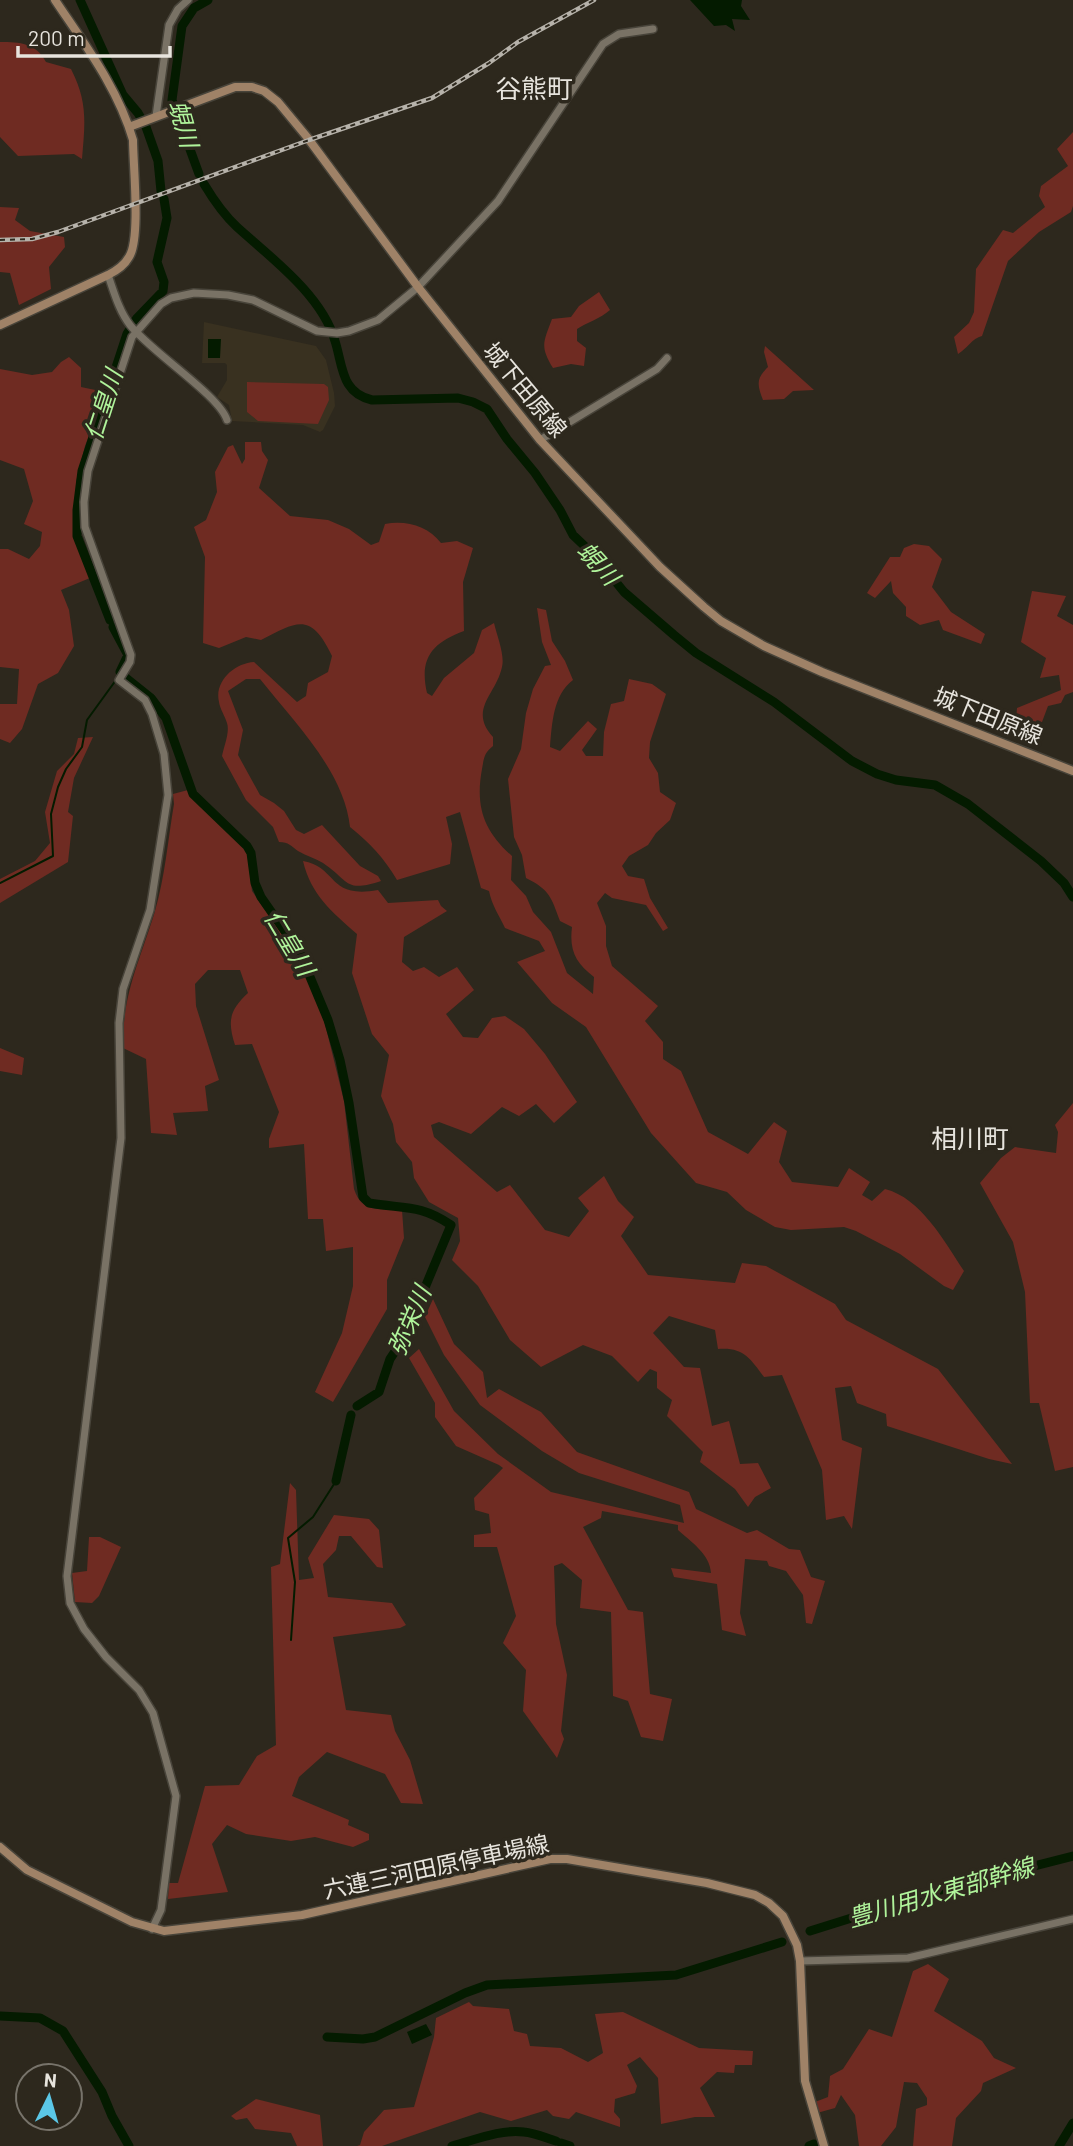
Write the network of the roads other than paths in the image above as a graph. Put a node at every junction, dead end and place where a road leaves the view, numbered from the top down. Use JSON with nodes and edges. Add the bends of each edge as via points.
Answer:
{"nodes":[{"id":1,"x":55,"y":0,"type":"edge"},
{"id":2,"x":188,"y":0,"type":"edge"},
{"id":3,"x":653,"y":29,"type":"dead end"},
{"id":4,"x":152,"y":118,"type":"junction"},
{"id":5,"x":132,"y":125,"type":"junction"},
{"id":6,"x":108,"y":275,"type":"junction"},
{"id":7,"x":418,"y":287,"type":"junction"},
{"id":8,"x":0,"y":325,"type":"edge"},
{"id":9,"x":136,"y":332,"type":"junction"},
{"id":10,"x":667,"y":358,"type":"dead end"},
{"id":11,"x":227,"y":420,"type":"dead end"},
{"id":12,"x":540,"y":440,"type":"junction"},
{"id":13,"x":1073,"y":771,"type":"edge"},
{"id":14,"x":0,"y":1847,"type":"edge"},
{"id":15,"x":1073,"y":1919,"type":"edge"},
{"id":16,"x":152,"y":1929,"type":"junction"},
{"id":17,"x":800,"y":1961,"type":"junction"},
{"id":18,"x":824,"y":2146,"type":"edge"}],
"edges":[{"from":1,"to":5,"type":"main road"},
{"from":2,"to":4,"type":"street","via":[[169,25]]},
{"from":3,"to":7,"type":"street","via":[[619,34],[603,44],[498,201]]},
{"from":4,"to":5,"type":"main road","name":"城下田原線"},
{"from":4,"to":7,"type":"main road","name":"城下田原線","via":[[235,87],[264,91],[307,137]]},
{"from":5,"to":6,"type":"main road","via":[[133,250],[119,269]]},
{"from":6,"to":8,"type":"main road"},
{"from":6,"to":9,"type":"street"},
{"from":7,"to":9,"type":"street","via":[[378,320],[337,333],[317,331],[253,300],[194,293],[161,304]]},
{"from":7,"to":12,"type":"main road","name":"城下田原線"},
{"from":9,"to":11,"type":"street","via":[[219,405]]},
{"from":9,"to":16,"type":"street","via":[[88,471],[85,527],[131,655],[119,680],[145,700],[152,714],[164,754],[168,795],[149,910],[123,989],[119,1023],[121,1138],[66,1576],[70,1603],[84,1629],[139,1690],[153,1713],[176,1796],[161,1910]]},
{"from":10,"to":12,"type":"street","via":[[657,369]]},
{"from":12,"to":13,"type":"main road","name":"城下田原線","via":[[660,567],[744,636],[822,672]]},
{"from":14,"to":16,"type":"main road","name":"六連三河田原停車場線","via":[[27,1870]]},
{"from":15,"to":17,"type":"street","via":[[908,1958]]},
{"from":16,"to":17,"type":"main road","name":"六連三河田原停車場線","via":[[302,1915],[550,1859],[568,1859],[755,1895],[782,1916]]},
{"from":17,"to":18,"type":"main road","name":"六連三河田原停車場線","via":[[805,2081]]}]}
